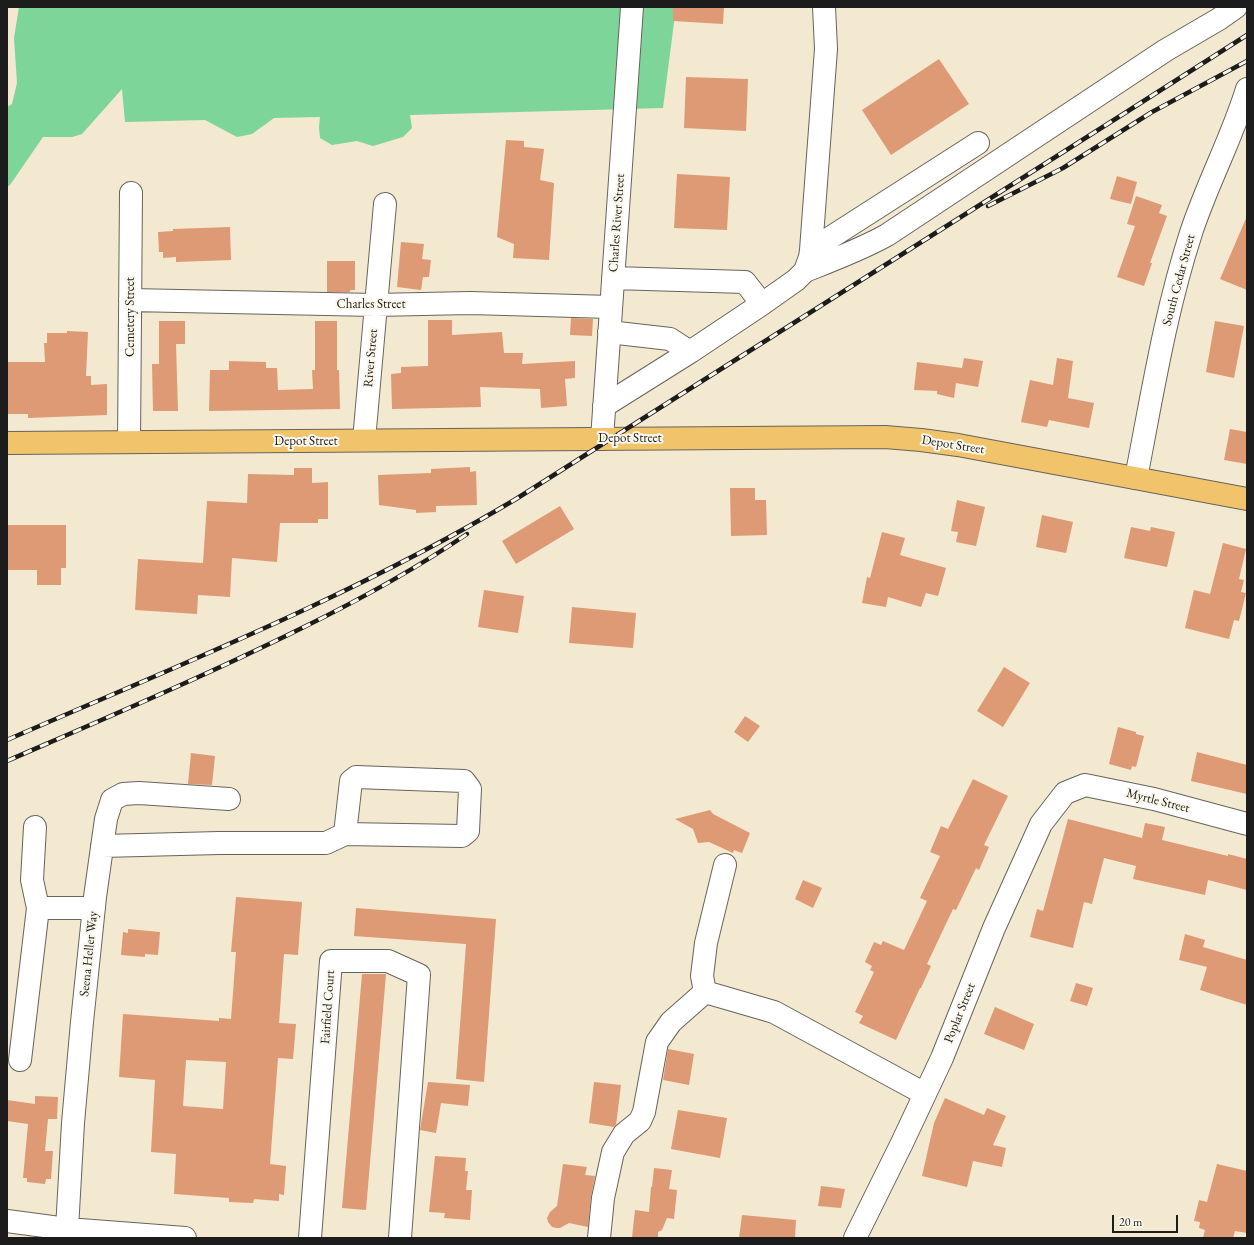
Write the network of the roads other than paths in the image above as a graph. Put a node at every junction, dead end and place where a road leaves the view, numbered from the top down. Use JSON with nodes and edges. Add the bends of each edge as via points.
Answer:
{"nodes":[{"id":1,"x":632,"y":7,"type":"edge"},
{"id":2,"x":824,"y":7,"type":"edge"},
{"id":3,"x":1236,"y":7,"type":"edge"},
{"id":4,"x":1247,"y":89,"type":"edge"},
{"id":5,"x":978,"y":143,"type":"dead end"},
{"id":6,"x":131,"y":193,"type":"dead end"},
{"id":7,"x":385,"y":204,"type":"dead end"},
{"id":8,"x":808,"y":260,"type":"junction"},
{"id":9,"x":613,"y":278,"type":"junction"},
{"id":10,"x":130,"y":300,"type":"junction"},
{"id":11,"x":762,"y":304,"type":"junction"},
{"id":12,"x":375,"y":305,"type":"junction"},
{"id":13,"x":611,"y":307,"type":"junction"},
{"id":14,"x":609,"y":332,"type":"junction"},
{"id":15,"x":690,"y":352,"type":"junction"},
{"id":16,"x":604,"y":406,"type":"junction"},
{"id":17,"x":602,"y":438,"type":"junction"},
{"id":18,"x":364,"y":440,"type":"junction"},
{"id":19,"x":129,"y":442,"type":"junction"},
{"id":20,"x":7,"y":443,"type":"edge"},
{"id":21,"x":1136,"y":478,"type":"junction"},
{"id":22,"x":1247,"y":499,"type":"edge"},
{"id":23,"x":1069,"y":792,"type":"joint"},
{"id":24,"x":230,"y":799,"type":"dead end"},
{"id":25,"x":1247,"y":824,"type":"edge"},
{"id":26,"x":35,"y":827,"type":"dead end"},
{"id":27,"x":346,"y":834,"type":"junction"},
{"id":28,"x":102,"y":846,"type":"junction"},
{"id":29,"x":725,"y":865,"type":"dead end"},
{"id":30,"x":38,"y":908,"type":"junction"},
{"id":31,"x":94,"y":908,"type":"junction"},
{"id":32,"x":705,"y":992,"type":"junction"},
{"id":33,"x":20,"y":1060,"type":"dead end"},
{"id":34,"x":925,"y":1094,"type":"junction"},
{"id":35,"x":7,"y":1221,"type":"edge"},
{"id":36,"x":67,"y":1229,"type":"junction"},
{"id":37,"x":185,"y":1238,"type":"edge"},
{"id":38,"x":310,"y":1238,"type":"edge"},
{"id":39,"x":400,"y":1238,"type":"edge"},
{"id":40,"x":599,"y":1238,"type":"edge"},
{"id":41,"x":855,"y":1238,"type":"edge"}],
"edges":[{"from":1,"to":9,"type":"street","name":"Charles River Street"},
{"from":2,"to":8,"type":"street","via":[[826,49]]},
{"from":3,"to":8,"type":"street","via":[[1166,50],[867,247],[849,255]]},
{"from":4,"to":21,"type":"street","name":"South Cedar Street","via":[[1189,241],[1163,340]]},
{"from":5,"to":8,"type":"street"},
{"from":6,"to":10,"type":"street","name":"Cemetery Street"},
{"from":7,"to":12,"type":"street","name":"River Street"},
{"from":8,"to":11,"type":"street","via":[[796,280]]},
{"from":9,"to":11,"type":"street","via":[[745,282]]},
{"from":9,"to":13,"type":"street","name":"Charles River Street"},
{"from":10,"to":12,"type":"street","name":"Charles Street"},
{"from":10,"to":19,"type":"street","name":"Cemetery Street"},
{"from":11,"to":15,"type":"street"},
{"from":12,"to":13,"type":"street","name":"Charles Street","via":[[470,303]]},
{"from":12,"to":18,"type":"street","name":"River Street"},
{"from":13,"to":14,"type":"street","name":"Charles River Street"},
{"from":14,"to":15,"type":"street","via":[[670,339]]},
{"from":14,"to":16,"type":"street","name":"Charles River Street"},
{"from":15,"to":16,"type":"street"},
{"from":16,"to":17,"type":"street","name":"Charles River Street"},
{"from":17,"to":18,"type":"main road","name":"Depot Street"},
{"from":17,"to":21,"type":"main road","name":"Depot Street","via":[[903,438],[958,445]]},
{"from":18,"to":19,"type":"main road","name":"Depot Street"},
{"from":19,"to":20,"type":"main road","name":"Depot Street"},
{"from":21,"to":22,"type":"main road","name":"Depot Street"},
{"from":23,"to":25,"type":"street","name":"Myrtle Street","via":[[1085,785],[1154,799]]},
{"from":23,"to":34,"type":"street","name":"Poplar Street","via":[[1065,793],[1041,824],[994,928]]},
{"from":24,"to":28,"type":"street","name":"Seena Heller Way","via":[[123,794],[112,800]]},
{"from":26,"to":30,"type":"street","via":[[32,880]]},
{"from":27,"to":27,"type":"street","via":[[462,836],[468,831],[470,789],[464,780],[356,777],[351,781]]},
{"from":27,"to":28,"type":"street","via":[[326,843]]},
{"from":28,"to":31,"type":"street","name":"Seena Heller Way"},
{"from":29,"to":32,"type":"street","via":[[706,943],[702,976]]},
{"from":30,"to":31,"type":"street"},
{"from":30,"to":33,"type":"street"},
{"from":31,"to":36,"type":"street","name":"Seena Heller Way","via":[[73,1123]]},
{"from":32,"to":34,"type":"street","via":[[774,1012]]},
{"from":32,"to":40,"type":"street","via":[[670,1022],[657,1042],[644,1112],[640,1121],[624,1134],[613,1152],[603,1198]]},
{"from":34,"to":41,"type":"street","name":"Poplar Street"},
{"from":35,"to":36,"type":"street"},
{"from":36,"to":37,"type":"street"},
{"from":38,"to":39,"type":"street","name":"Fairfield Court","via":[[331,961],[388,961],[419,975]]}]}
